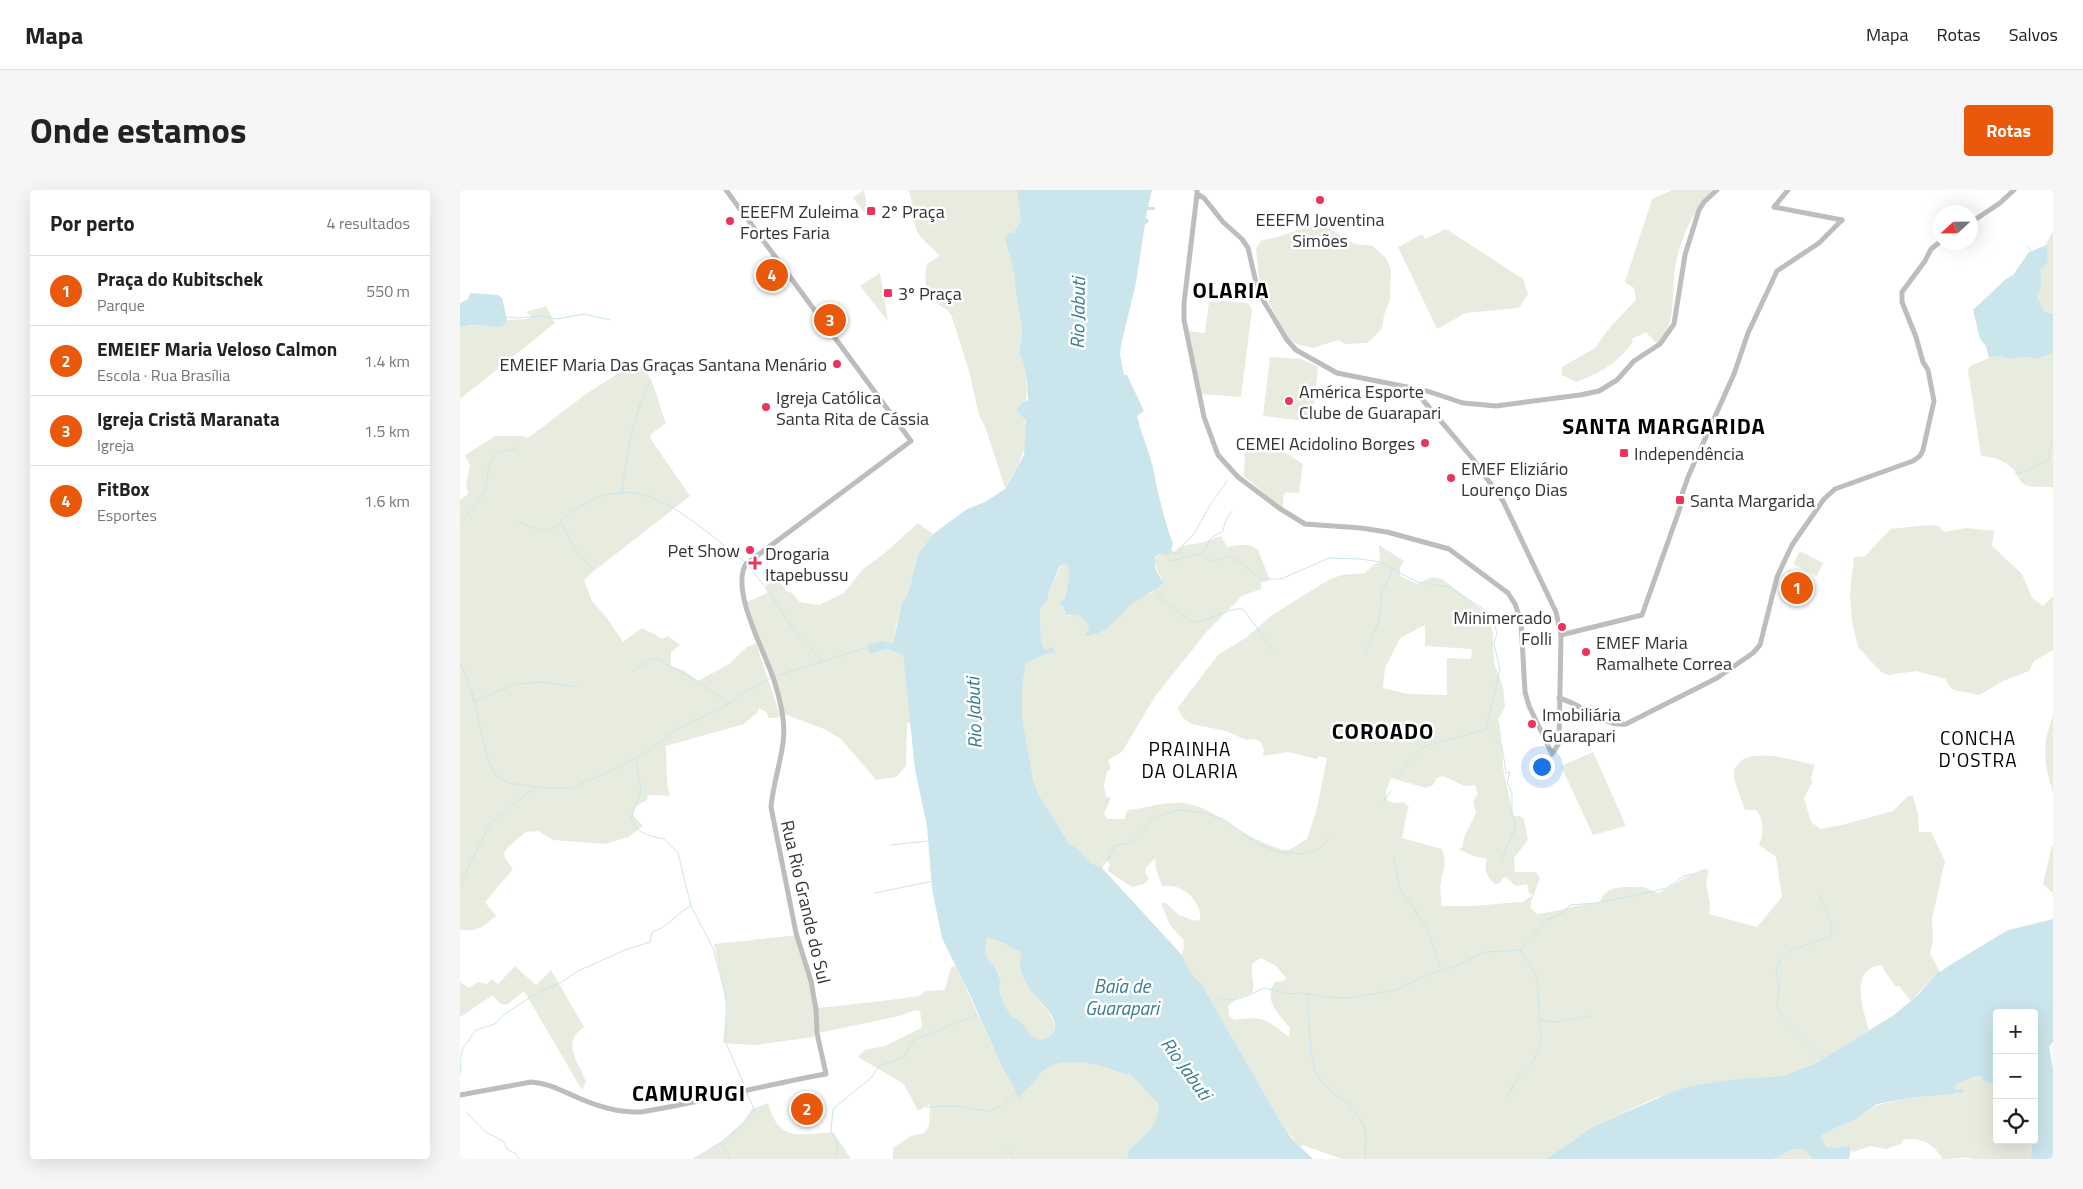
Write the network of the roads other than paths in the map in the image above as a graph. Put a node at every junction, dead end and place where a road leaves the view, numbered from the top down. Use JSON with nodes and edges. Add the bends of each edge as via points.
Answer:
{"nodes":[{"id":1,"x":726,"y":190,"type":"edge"},
{"id":2,"x":1717,"y":190,"type":"edge"},
{"id":3,"x":1788,"y":190,"type":"edge"},
{"id":4,"x":2014,"y":190,"type":"edge"},
{"id":5,"x":1197,"y":192,"type":"edge"},
{"id":6,"x":1978,"y":218,"type":"edge"},
{"id":7,"x":1933,"y":247,"type":"edge"},
{"id":8,"x":1416,"y":392,"type":"junction"},
{"id":9,"x":1561,"y":635,"type":"junction"},
{"id":10,"x":1559,"y":698,"type":"junction"},
{"id":11,"x":460,"y":1095,"type":"edge"}],
"edges":[{"from":1,"to":11,"type":"street","name":"Rua Rio Grande do Sul","via":[[910,441],[746,564],[742,574],[743,594],[752,626],[773,678],[784,722],[771,807],[796,933],[811,982],[826,1074],[632,1113],[600,1106],[541,1083]]},
{"from":2,"to":8,"type":"street","via":[[1699,210],[1685,255],[1674,324],[1660,344],[1634,361],[1617,380],[1599,390],[1580,395],[1496,406],[1463,403],[1427,391]]},
{"from":3,"to":9,"type":"street","via":[[1774,207],[1842,220],[1819,243],[1777,271],[1688,477],[1642,615]]},
{"from":4,"to":6,"type":"street"},
{"from":5,"to":8,"type":"street","via":[[1248,248],[1263,300],[1296,350],[1337,373],[1395,383]]},
{"from":5,"to":10,"type":"street","via":[[1184,320],[1204,417],[1218,455],[1238,478],[1305,524],[1387,532],[1449,549],[1508,593],[1515,604],[1521,621],[1525,692],[1552,754],[1559,743]]},
{"from":7,"to":10,"type":"street","via":[[1902,292],[1902,302],[1933,390],[1934,400],[1920,456],[1835,489],[1824,499],[1792,545],[1777,577],[1760,645],[1717,678],[1626,724],[1613,724]]},
{"from":8,"to":9,"type":"street","via":[[1504,501],[1556,612]]},
{"from":9,"to":10,"type":"street"}]}
